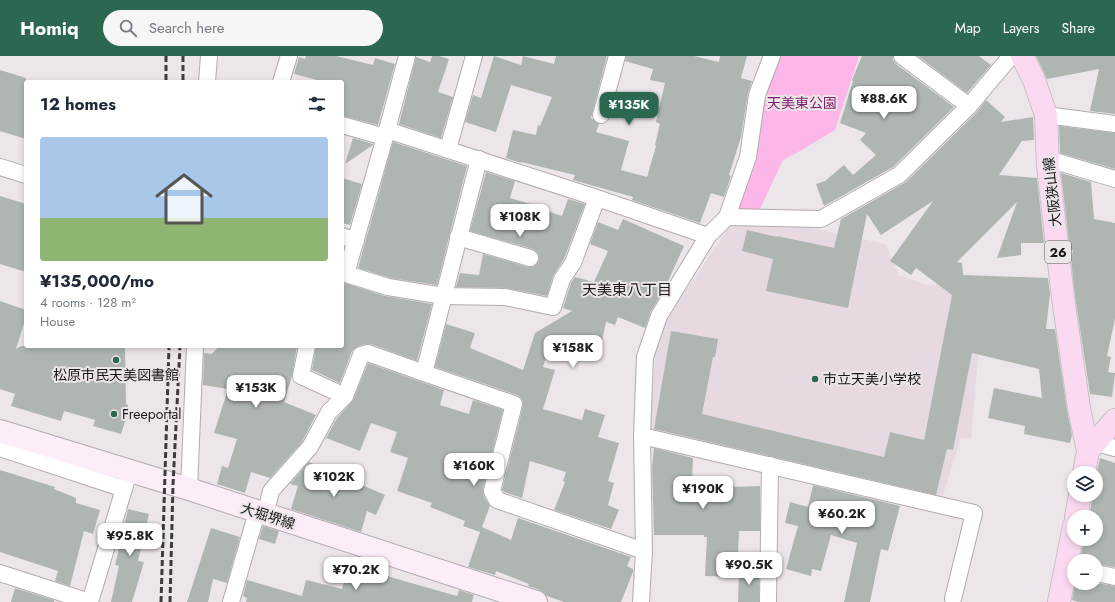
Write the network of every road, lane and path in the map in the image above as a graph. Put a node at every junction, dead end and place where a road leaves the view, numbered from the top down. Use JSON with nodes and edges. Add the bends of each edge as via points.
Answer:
{"nodes":[{"id":1,"x":209,"y":56,"type":"edge"},
{"id":2,"x":289,"y":56,"type":"edge"},
{"id":3,"x":407,"y":56,"type":"edge"},
{"id":4,"x":474,"y":56,"type":"edge"},
{"id":5,"x":617,"y":56,"type":"edge"},
{"id":6,"x":772,"y":56,"type":"edge"},
{"id":7,"x":902,"y":56,"type":"edge"},
{"id":8,"x":1011,"y":56,"type":"edge"},
{"id":9,"x":1022,"y":56,"type":"edge"},
{"id":10,"x":207,"y":80,"type":"edge"},
{"id":11,"x":282,"y":80,"type":"edge"},
{"id":12,"x":968,"y":106,"type":"junction"},
{"id":13,"x":602,"y":115,"type":"dead end"},
{"id":14,"x":1046,"y":115,"type":"junction"},
{"id":15,"x":1115,"y":124,"type":"edge"},
{"id":16,"x":344,"y":125,"type":"edge"},
{"id":17,"x":386,"y":133,"type":"junction"},
{"id":18,"x":448,"y":149,"type":"junction"},
{"id":19,"x":478,"y":159,"type":"junction"},
{"id":20,"x":1048,"y":159,"type":"junction"},
{"id":21,"x":0,"y":167,"type":"edge"},
{"id":22,"x":24,"y":175,"type":"edge"},
{"id":23,"x":1115,"y":179,"type":"edge"},
{"id":24,"x":597,"y":198,"type":"junction"},
{"id":25,"x":727,"y":217,"type":"junction"},
{"id":26,"x":708,"y":236,"type":"junction"},
{"id":27,"x":458,"y":237,"type":"junction"},
{"id":28,"x":349,"y":238,"type":"edge"},
{"id":29,"x":530,"y":258,"type":"dead end"},
{"id":30,"x":344,"y":281,"type":"edge"},
{"id":31,"x":444,"y":296,"type":"junction"},
{"id":32,"x":195,"y":348,"type":"edge"},
{"id":33,"x":307,"y":348,"type":"edge"},
{"id":34,"x":424,"y":373,"type":"junction"},
{"id":35,"x":345,"y":396,"type":"junction"},
{"id":36,"x":1115,"y":420,"type":"edge"},
{"id":37,"x":0,"y":431,"type":"edge"},
{"id":38,"x":642,"y":436,"type":"junction"},
{"id":39,"x":0,"y":448,"type":"edge"},
{"id":40,"x":1100,"y":448,"type":"edge"},
{"id":41,"x":770,"y":465,"type":"junction"},
{"id":42,"x":1088,"y":466,"type":"edge"},
{"id":43,"x":127,"y":480,"type":"junction"},
{"id":44,"x":189,"y":490,"type":"junction"},
{"id":45,"x":261,"y":513,"type":"junction"},
{"id":46,"x":644,"y":551,"type":"junction"},
{"id":47,"x":0,"y":573,"type":"edge"},
{"id":48,"x":1103,"y":574,"type":"edge"},
{"id":49,"x":1067,"y":577,"type":"edge"},
{"id":50,"x":1115,"y":577,"type":"edge"},
{"id":51,"x":953,"y":599,"type":"dead end"},
{"id":52,"x":90,"y":602,"type":"edge"},
{"id":53,"x":231,"y":602,"type":"edge"},
{"id":54,"x":536,"y":602,"type":"edge"},
{"id":55,"x":640,"y":602,"type":"edge"},
{"id":56,"x":768,"y":602,"type":"edge"},
{"id":57,"x":1059,"y":602,"type":"edge"}],
"edges":[{"from":1,"to":10,"type":"street"},
{"from":2,"to":11,"type":"street"},
{"from":3,"to":17,"type":"street"},
{"from":4,"to":18,"type":"street"},
{"from":5,"to":13,"type":"street"},
{"from":6,"to":25,"type":"street","via":[[757,95],[748,157]]},
{"from":7,"to":12,"type":"street"},
{"from":8,"to":12,"type":"street"},
{"from":9,"to":14,"type":"main road","name":"大阪狭山線","number":"26","via":[[1034,80]]},
{"from":12,"to":25,"type":"street","via":[[899,176],[822,219]]},
{"from":14,"to":15,"type":"street"},
{"from":14,"to":20,"type":"main road","name":"大阪狭山線","number":"26"},
{"from":16,"to":17,"type":"street"},
{"from":17,"to":18,"type":"street"},
{"from":17,"to":28,"type":"street"},
{"from":18,"to":19,"type":"street"},
{"from":19,"to":24,"type":"street"},
{"from":19,"to":27,"type":"street"},
{"from":20,"to":23,"type":"street"},
{"from":20,"to":40,"type":"main road","name":"大阪狭山線","number":"26","via":[[1064,306],[1079,408]]},
{"from":21,"to":22,"type":"street"},
{"from":24,"to":26,"type":"street"},
{"from":24,"to":31,"type":"street","via":[[573,263],[562,279],[554,307],[506,297]]},
{"from":25,"to":26,"type":"street"},
{"from":26,"to":38,"type":"street","via":[[659,316],[645,357]]},
{"from":27,"to":29,"type":"street"},
{"from":27,"to":31,"type":"street"},
{"from":28,"to":30,"type":"street"},
{"from":30,"to":31,"type":"street"},
{"from":31,"to":34,"type":"street"},
{"from":32,"to":44,"type":"street"},
{"from":33,"to":35,"type":"street","via":[[301,376]]},
{"from":34,"to":35,"type":"street","via":[[368,353],[361,355]]},
{"from":34,"to":46,"type":"street","via":[[514,404],[492,491],[497,500]]},
{"from":35,"to":45,"type":"street","via":[[329,412],[310,447],[271,491]]},
{"from":36,"to":40,"type":"main road","name":"大阪狭山線","number":"26"},
{"from":37,"to":43,"type":"main road","name":"大堀堺線"},
{"from":38,"to":41,"type":"street"},
{"from":38,"to":46,"type":"street"},
{"from":39,"to":43,"type":"street"},
{"from":40,"to":42,"type":"main road","name":"大阪狭山線","number":"26"},
{"from":41,"to":51,"type":"street","via":[[974,513]]},
{"from":41,"to":56,"type":"street"},
{"from":43,"to":44,"type":"main road","name":"大堀堺線"},
{"from":43,"to":52,"type":"street"},
{"from":44,"to":45,"type":"main road","name":"大堀堺線"},
{"from":45,"to":53,"type":"street"},
{"from":45,"to":54,"type":"main road","name":"大堀堺線"},
{"from":46,"to":55,"type":"street"},
{"from":47,"to":52,"type":"street"},
{"from":48,"to":50,"type":"street"},
{"from":49,"to":57,"type":"main road"}]}
